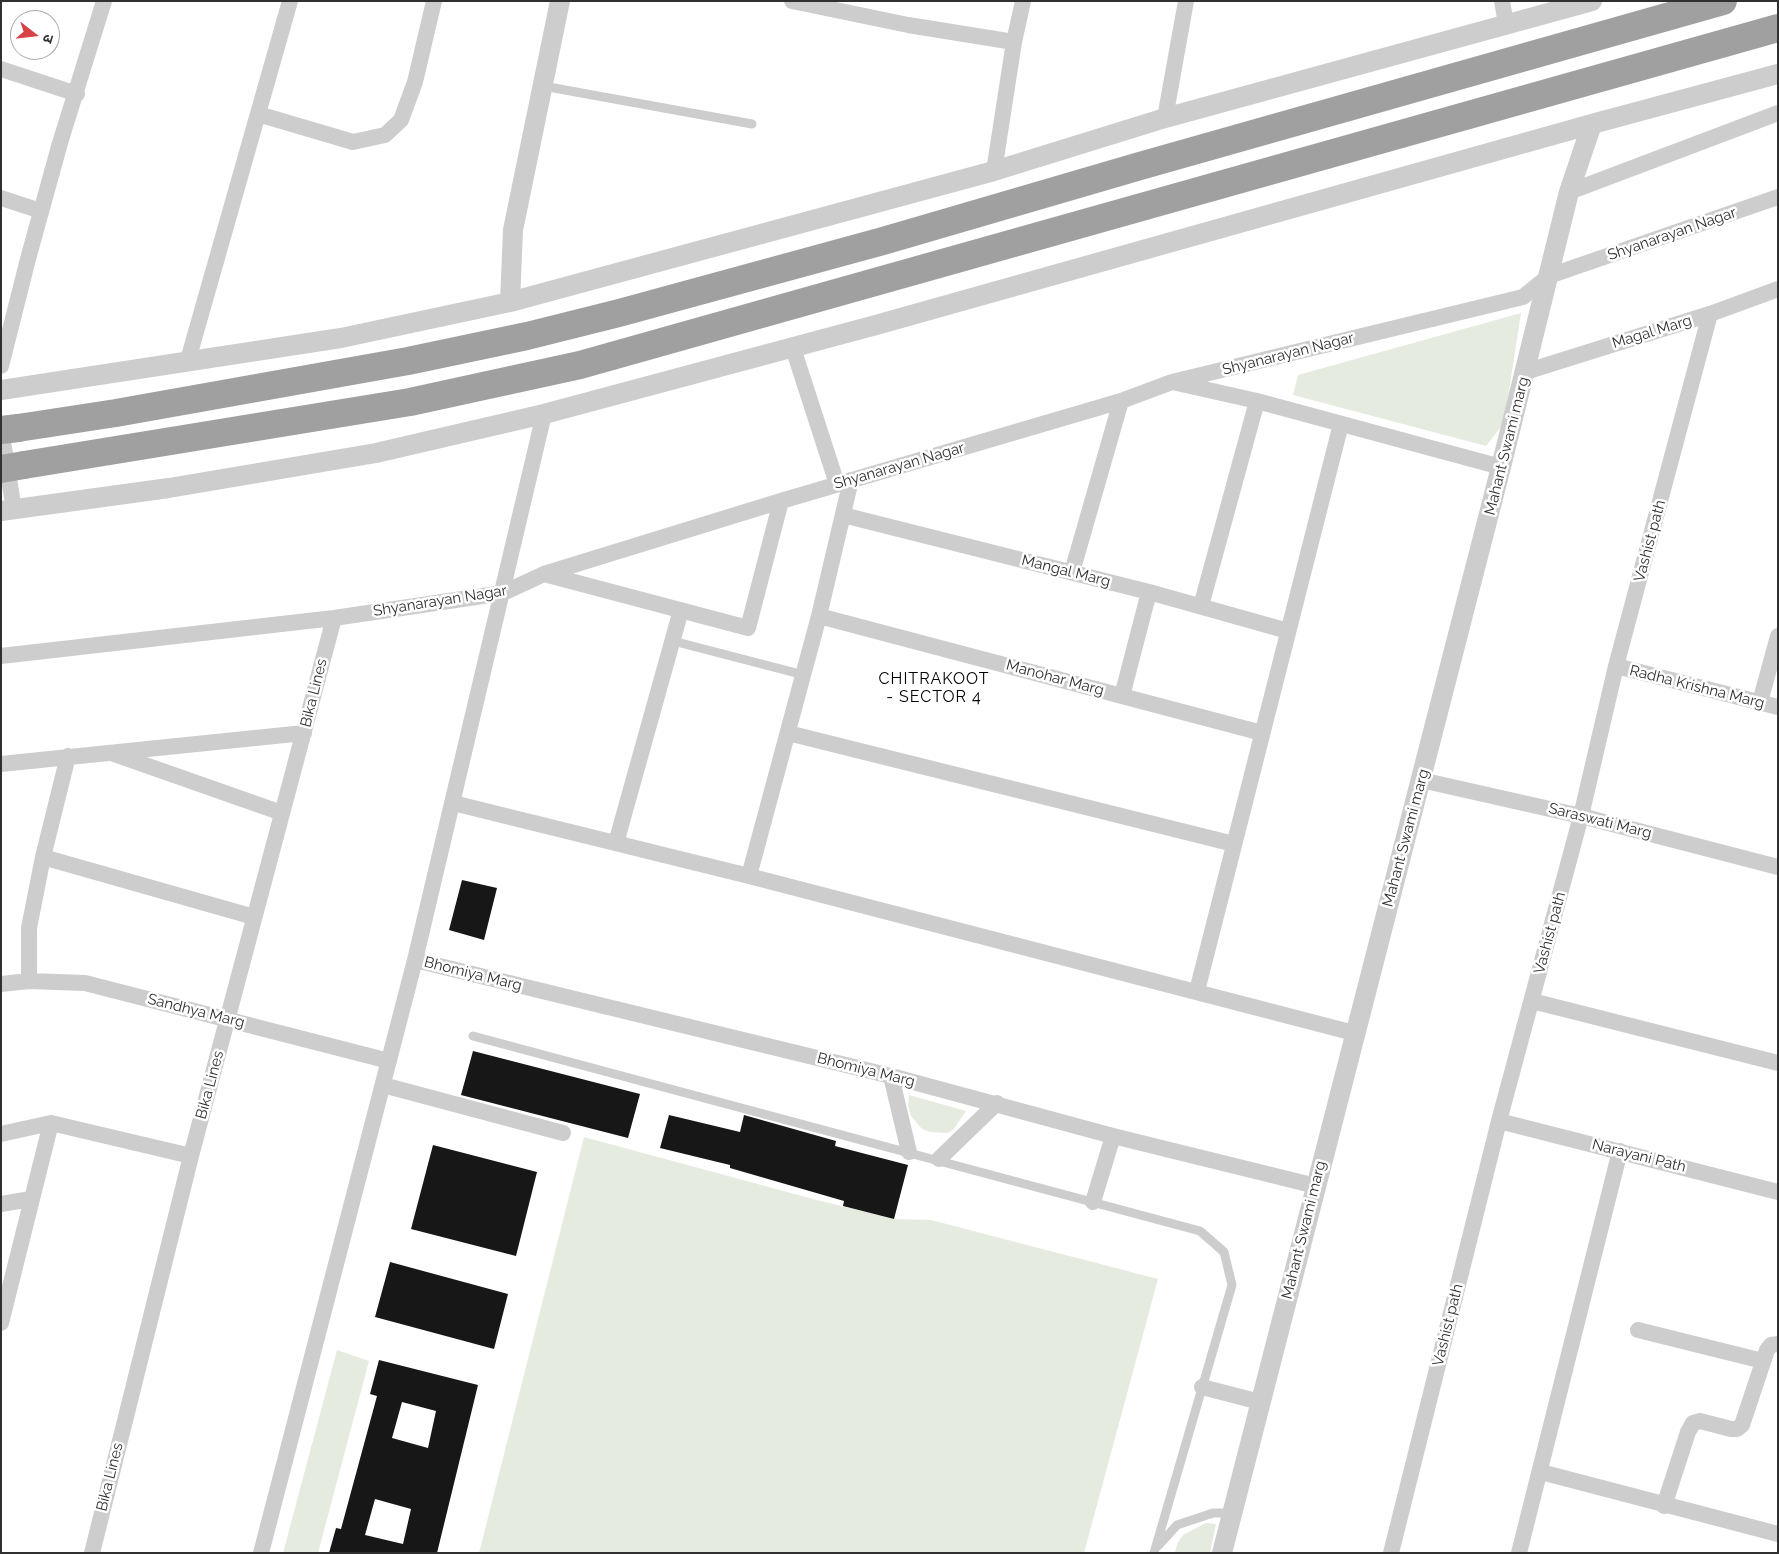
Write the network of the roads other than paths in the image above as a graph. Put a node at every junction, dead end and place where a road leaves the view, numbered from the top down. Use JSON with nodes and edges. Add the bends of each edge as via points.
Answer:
{"nodes":[{"id":1,"x":104,"y":1,"type":"edge"},
{"id":2,"x":290,"y":1,"type":"edge"},
{"id":3,"x":434,"y":1,"type":"edge"},
{"id":4,"x":560,"y":1,"type":"edge"},
{"id":5,"x":792,"y":1,"type":"edge"},
{"id":6,"x":1023,"y":1,"type":"edge"},
{"id":7,"x":1186,"y":1,"type":"edge"},
{"id":8,"x":1502,"y":1,"type":"edge"},
{"id":9,"x":1592,"y":1,"type":"edge"},
{"id":10,"x":1723,"y":1,"type":"edge"},
{"id":11,"x":1506,"y":24,"type":"junction"},
{"id":12,"x":1778,"y":28,"type":"edge"},
{"id":13,"x":1014,"y":42,"type":"junction"},
{"id":14,"x":1,"y":69,"type":"edge"},
{"id":15,"x":1778,"y":74,"type":"edge"},
{"id":16,"x":543,"y":86,"type":"junction"},
{"id":17,"x":77,"y":94,"type":"junction"},
{"id":18,"x":1778,"y":113,"type":"edge"},
{"id":19,"x":258,"y":114,"type":"junction"},
{"id":20,"x":1164,"y":118,"type":"junction"},
{"id":21,"x":752,"y":124,"type":"dead end"},
{"id":22,"x":1592,"y":124,"type":"junction"},
{"id":23,"x":994,"y":170,"type":"junction"},
{"id":24,"x":1569,"y":192,"type":"junction"},
{"id":25,"x":1778,"y":197,"type":"edge"},
{"id":26,"x":1,"y":198,"type":"edge"},
{"id":27,"x":41,"y":211,"type":"junction"},
{"id":28,"x":1549,"y":276,"type":"junction"},
{"id":29,"x":1778,"y":289,"type":"edge"},
{"id":30,"x":510,"y":302,"type":"junction"},
{"id":31,"x":1710,"y":314,"type":"junction"},
{"id":32,"x":793,"y":348,"type":"junction"},
{"id":33,"x":188,"y":360,"type":"junction"},
{"id":34,"x":1,"y":366,"type":"edge"},
{"id":35,"x":1525,"y":372,"type":"junction"},
{"id":36,"x":1172,"y":382,"type":"junction"},
{"id":37,"x":1,"y":390,"type":"edge"},
{"id":38,"x":1257,"y":400,"type":"junction"},
{"id":39,"x":1121,"y":401,"type":"junction"},
{"id":40,"x":544,"y":414,"type":"junction"},
{"id":41,"x":1341,"y":424,"type":"junction"},
{"id":42,"x":7,"y":429,"type":"edge"},
{"id":43,"x":13,"y":467,"type":"edge"},
{"id":44,"x":1501,"y":467,"type":"junction"},
{"id":45,"x":844,"y":482,"type":"junction"},
{"id":46,"x":781,"y":501,"type":"junction"},
{"id":47,"x":8,"y":510,"type":"edge"},
{"id":48,"x":843,"y":515,"type":"junction"},
{"id":49,"x":1072,"y":572,"type":"junction"},
{"id":50,"x":544,"y":574,"type":"junction"},
{"id":51,"x":1149,"y":592,"type":"junction"},
{"id":52,"x":503,"y":593,"type":"junction"},
{"id":53,"x":1201,"y":606,"type":"junction"},
{"id":54,"x":681,"y":610,"type":"junction"},
{"id":55,"x":819,"y":616,"type":"junction"},
{"id":56,"x":334,"y":618,"type":"junction"},
{"id":57,"x":1288,"y":631,"type":"junction"},
{"id":58,"x":1778,"y":636,"type":"edge"},
{"id":59,"x":673,"y":641,"type":"junction"},
{"id":60,"x":1,"y":656,"type":"edge"},
{"id":61,"x":1616,"y":666,"type":"junction"},
{"id":62,"x":804,"y":675,"type":"junction"},
{"id":63,"x":1122,"y":696,"type":"junction"},
{"id":64,"x":1760,"y":702,"type":"junction"},
{"id":65,"x":1778,"y":707,"type":"edge"},
{"id":66,"x":304,"y":733,"type":"junction"},
{"id":67,"x":788,"y":733,"type":"junction"},
{"id":68,"x":1262,"y":733,"type":"junction"},
{"id":69,"x":109,"y":752,"type":"junction"},
{"id":70,"x":68,"y":756,"type":"junction"},
{"id":71,"x":1,"y":764,"type":"edge"},
{"id":72,"x":1421,"y":780,"type":"junction"},
{"id":73,"x":452,"y":803,"type":"junction"},
{"id":74,"x":282,"y":813,"type":"junction"},
{"id":75,"x":1581,"y":816,"type":"junction"},
{"id":76,"x":616,"y":843,"type":"junction"},
{"id":77,"x":1234,"y":844,"type":"junction"},
{"id":78,"x":43,"y":857,"type":"junction"},
{"id":79,"x":1778,"y":867,"type":"edge"},
{"id":80,"x":749,"y":876,"type":"junction"},
{"id":81,"x":254,"y":917,"type":"junction"},
{"id":82,"x":415,"y":960,"type":"junction"},
{"id":83,"x":29,"y":981,"type":"junction"},
{"id":84,"x":1,"y":984,"type":"edge"},
{"id":85,"x":1197,"y":991,"type":"junction"},
{"id":86,"x":1532,"y":1001,"type":"junction"},
{"id":87,"x":228,"y":1020,"type":"junction"},
{"id":88,"x":1354,"y":1033,"type":"junction"},
{"id":89,"x":473,"y":1036,"type":"dead end"},
{"id":90,"x":389,"y":1062,"type":"junction"},
{"id":91,"x":1778,"y":1064,"type":"edge"},
{"id":92,"x":891,"y":1076,"type":"junction"},
{"id":93,"x":383,"y":1085,"type":"junction"},
{"id":94,"x":997,"y":1103,"type":"junction"},
{"id":95,"x":1499,"y":1121,"type":"junction"},
{"id":96,"x":52,"y":1123,"type":"junction"},
{"id":97,"x":563,"y":1133,"type":"dead end"},
{"id":98,"x":1,"y":1134,"type":"edge"},
{"id":99,"x":1113,"y":1136,"type":"junction"},
{"id":100,"x":1620,"y":1151,"type":"junction"},
{"id":101,"x":909,"y":1152,"type":"junction"},
{"id":102,"x":191,"y":1156,"type":"junction"},
{"id":103,"x":939,"y":1159,"type":"junction"},
{"id":104,"x":1316,"y":1186,"type":"junction"},
{"id":105,"x":1778,"y":1192,"type":"edge"},
{"id":106,"x":31,"y":1199,"type":"junction"},
{"id":107,"x":1093,"y":1202,"type":"junction"},
{"id":108,"x":1,"y":1204,"type":"edge"},
{"id":109,"x":1,"y":1323,"type":"edge"},
{"id":110,"x":1638,"y":1330,"type":"dead end"},
{"id":111,"x":1778,"y":1344,"type":"edge"},
{"id":112,"x":1763,"y":1361,"type":"junction"},
{"id":113,"x":1202,"y":1387,"type":"junction"},
{"id":114,"x":1260,"y":1402,"type":"junction"},
{"id":115,"x":1541,"y":1472,"type":"junction"},
{"id":116,"x":1664,"y":1506,"type":"junction"},
{"id":117,"x":1232,"y":1513,"type":"junction"},
{"id":118,"x":1778,"y":1534,"type":"edge"},
{"id":119,"x":1155,"y":1551,"type":"edge"},
{"id":120,"x":92,"y":1553,"type":"edge"},
{"id":121,"x":261,"y":1553,"type":"edge"},
{"id":122,"x":1222,"y":1553,"type":"edge"},
{"id":123,"x":1391,"y":1553,"type":"edge"},
{"id":124,"x":1519,"y":1553,"type":"edge"}],
"edges":[{"from":1,"to":17,"type":"street"},
{"from":2,"to":19,"type":"street"},
{"from":3,"to":19,"type":"street","via":[[401,120],[385,135],[353,142]]},
{"from":4,"to":16,"type":"street"},
{"from":5,"to":13,"type":"street","via":[[908,25]]},
{"from":6,"to":13,"type":"street"},
{"from":7,"to":20,"type":"street"},
{"from":8,"to":11,"type":"street"},
{"from":9,"to":11,"type":"street"},
{"from":10,"to":42,"type":"highway","via":[[883,241],[527,336],[408,361]]},
{"from":11,"to":20,"type":"street"},
{"from":12,"to":43,"type":"highway","via":[[580,365],[410,402]]},
{"from":13,"to":23,"type":"street"},
{"from":14,"to":17,"type":"street"},
{"from":15,"to":22,"type":"street"},
{"from":16,"to":21,"type":"lane"},
{"from":16,"to":30,"type":"street","via":[[514,230]]},
{"from":17,"to":27,"type":"street"},
{"from":18,"to":24,"type":"street"},
{"from":19,"to":33,"type":"street"},
{"from":20,"to":23,"type":"street"},
{"from":22,"to":24,"type":"street","name":"Mahant Swami marg"},
{"from":22,"to":32,"type":"street"},
{"from":23,"to":30,"type":"street"},
{"from":24,"to":28,"type":"street","name":"Mahant Swami marg"},
{"from":25,"to":28,"type":"street","name":"Shyanarayan Nagar"},
{"from":26,"to":27,"type":"street"},
{"from":27,"to":34,"type":"street"},
{"from":28,"to":35,"type":"street","name":"Mahant Swami marg"},
{"from":28,"to":36,"type":"street","name":"Shyanarayan Nagar","via":[[1523,297]]},
{"from":29,"to":31,"type":"street","name":"Magal Marg"},
{"from":30,"to":33,"type":"street","via":[[341,338]]},
{"from":31,"to":35,"type":"street","name":"Magal Marg"},
{"from":31,"to":61,"type":"street","name":"Vashist path"},
{"from":32,"to":40,"type":"street"},
{"from":32,"to":45,"type":"street"},
{"from":33,"to":37,"type":"street"},
{"from":35,"to":44,"type":"street","name":"Mahant Swami marg"},
{"from":36,"to":38,"type":"street"},
{"from":36,"to":39,"type":"street","name":"Shyanarayan Nagar"},
{"from":38,"to":41,"type":"street"},
{"from":38,"to":53,"type":"street"},
{"from":39,"to":45,"type":"street","name":"Shyanarayan Nagar"},
{"from":39,"to":49,"type":"street"},
{"from":40,"to":47,"type":"street","via":[[376,453],[169,488]]},
{"from":40,"to":52,"type":"street"},
{"from":41,"to":44,"type":"street"},
{"from":41,"to":57,"type":"street"},
{"from":42,"to":47,"type":"street"},
{"from":44,"to":72,"type":"street","name":"Mahant Swami marg"},
{"from":45,"to":46,"type":"street","name":"Shyanarayan Nagar"},
{"from":45,"to":48,"type":"street"},
{"from":46,"to":50,"type":"street","name":"Shyanarayan Nagar"},
{"from":46,"to":54,"type":"street","via":[[748,628]]},
{"from":48,"to":49,"type":"street","name":"Mangal Marg"},
{"from":48,"to":55,"type":"street"},
{"from":49,"to":51,"type":"street","name":"Mangal Marg"},
{"from":50,"to":52,"type":"street","name":"Shyanarayan Nagar"},
{"from":50,"to":54,"type":"street"},
{"from":51,"to":53,"type":"street","name":"Mangal Marg"},
{"from":51,"to":63,"type":"street"},
{"from":52,"to":56,"type":"street","name":"Shyanarayan Nagar"},
{"from":52,"to":73,"type":"street"},
{"from":53,"to":57,"type":"street","name":"Mangal Marg"},
{"from":54,"to":59,"type":"street"},
{"from":55,"to":62,"type":"street"},
{"from":55,"to":63,"type":"street","name":"Manohar Marg"},
{"from":56,"to":60,"type":"street","name":"Shyanarayan Nagar"},
{"from":56,"to":66,"type":"street","name":"Bika Lines"},
{"from":57,"to":68,"type":"street"},
{"from":58,"to":64,"type":"street"},
{"from":59,"to":62,"type":"lane"},
{"from":59,"to":76,"type":"street"},
{"from":61,"to":64,"type":"street","name":"Radha Krishna Marg"},
{"from":61,"to":75,"type":"street","name":"Vashist path"},
{"from":62,"to":67,"type":"street"},
{"from":63,"to":68,"type":"street","name":"Manohar Marg"},
{"from":64,"to":65,"type":"street","name":"Radha Krishna Marg"},
{"from":66,"to":69,"type":"street"},
{"from":66,"to":74,"type":"street","name":"Bika Lines"},
{"from":67,"to":77,"type":"street"},
{"from":67,"to":80,"type":"street"},
{"from":68,"to":77,"type":"street"},
{"from":69,"to":70,"type":"street"},
{"from":69,"to":74,"type":"street"},
{"from":70,"to":71,"type":"street"},
{"from":70,"to":78,"type":"street"},
{"from":72,"to":75,"type":"street","name":"Saraswati Marg"},
{"from":72,"to":88,"type":"street","name":"Mahant Swami marg"},
{"from":73,"to":76,"type":"street"},
{"from":73,"to":82,"type":"street"},
{"from":74,"to":81,"type":"street","name":"Bika Lines"},
{"from":75,"to":79,"type":"street","name":"Saraswati Marg"},
{"from":75,"to":86,"type":"street","name":"Vashist path"},
{"from":76,"to":80,"type":"street"},
{"from":77,"to":85,"type":"street"},
{"from":78,"to":81,"type":"street"},
{"from":78,"to":83,"type":"street","via":[[29,928]]},
{"from":80,"to":85,"type":"street"},
{"from":81,"to":87,"type":"street","name":"Bika Lines"},
{"from":82,"to":90,"type":"street"},
{"from":82,"to":92,"type":"street","name":"Bhomiya Marg"},
{"from":83,"to":84,"type":"street","name":"Sandhya Marg"},
{"from":83,"to":87,"type":"street","name":"Sandhya Marg","via":[[85,983]]},
{"from":85,"to":88,"type":"street"},
{"from":86,"to":91,"type":"street"},
{"from":86,"to":95,"type":"street","name":"Vashist path"},
{"from":87,"to":90,"type":"street","name":"Sandhya Marg"},
{"from":87,"to":102,"type":"street","name":"Bika Lines"},
{"from":88,"to":104,"type":"street","name":"Mahant Swami marg"},
{"from":89,"to":101,"type":"lane"},
{"from":90,"to":93,"type":"street"},
{"from":92,"to":94,"type":"street","name":"Bhomiya Marg"},
{"from":92,"to":101,"type":"street"},
{"from":93,"to":97,"type":"street"},
{"from":93,"to":121,"type":"street"},
{"from":94,"to":99,"type":"street","name":"Bhomiya Marg"},
{"from":94,"to":103,"type":"street"},
{"from":95,"to":100,"type":"street","name":"Narayani Path"},
{"from":95,"to":123,"type":"street","name":"Vashist path"},
{"from":96,"to":98,"type":"street"},
{"from":96,"to":102,"type":"street"},
{"from":96,"to":106,"type":"street"},
{"from":99,"to":104,"type":"street","name":"Bhomiya Marg"},
{"from":99,"to":107,"type":"street"},
{"from":100,"to":105,"type":"street","name":"Narayani Path"},
{"from":100,"to":115,"type":"street"},
{"from":101,"to":103,"type":"lane"},
{"from":102,"to":120,"type":"street","name":"Bika Lines"},
{"from":103,"to":107,"type":"lane"},
{"from":104,"to":114,"type":"street","name":"Mahant Swami marg"},
{"from":106,"to":108,"type":"street"},
{"from":106,"to":109,"type":"street"},
{"from":107,"to":113,"type":"lane","via":[[1200,1231],[1224,1252],[1232,1285]]},
{"from":110,"to":112,"type":"street"},
{"from":111,"to":112,"type":"street","via":[[1771,1345]]},
{"from":112,"to":116,"type":"street","via":[[1738,1429],[1700,1421],[1693,1423]]},
{"from":113,"to":114,"type":"street"},
{"from":113,"to":119,"type":"lane"},
{"from":114,"to":117,"type":"street","name":"Mahant Swami marg"},
{"from":115,"to":116,"type":"street"},
{"from":115,"to":124,"type":"street"},
{"from":116,"to":118,"type":"street"},
{"from":117,"to":119,"type":"lane","via":[[1213,1513],[1177,1525]]},
{"from":117,"to":122,"type":"street","name":"Mahant Swami marg"}]}
